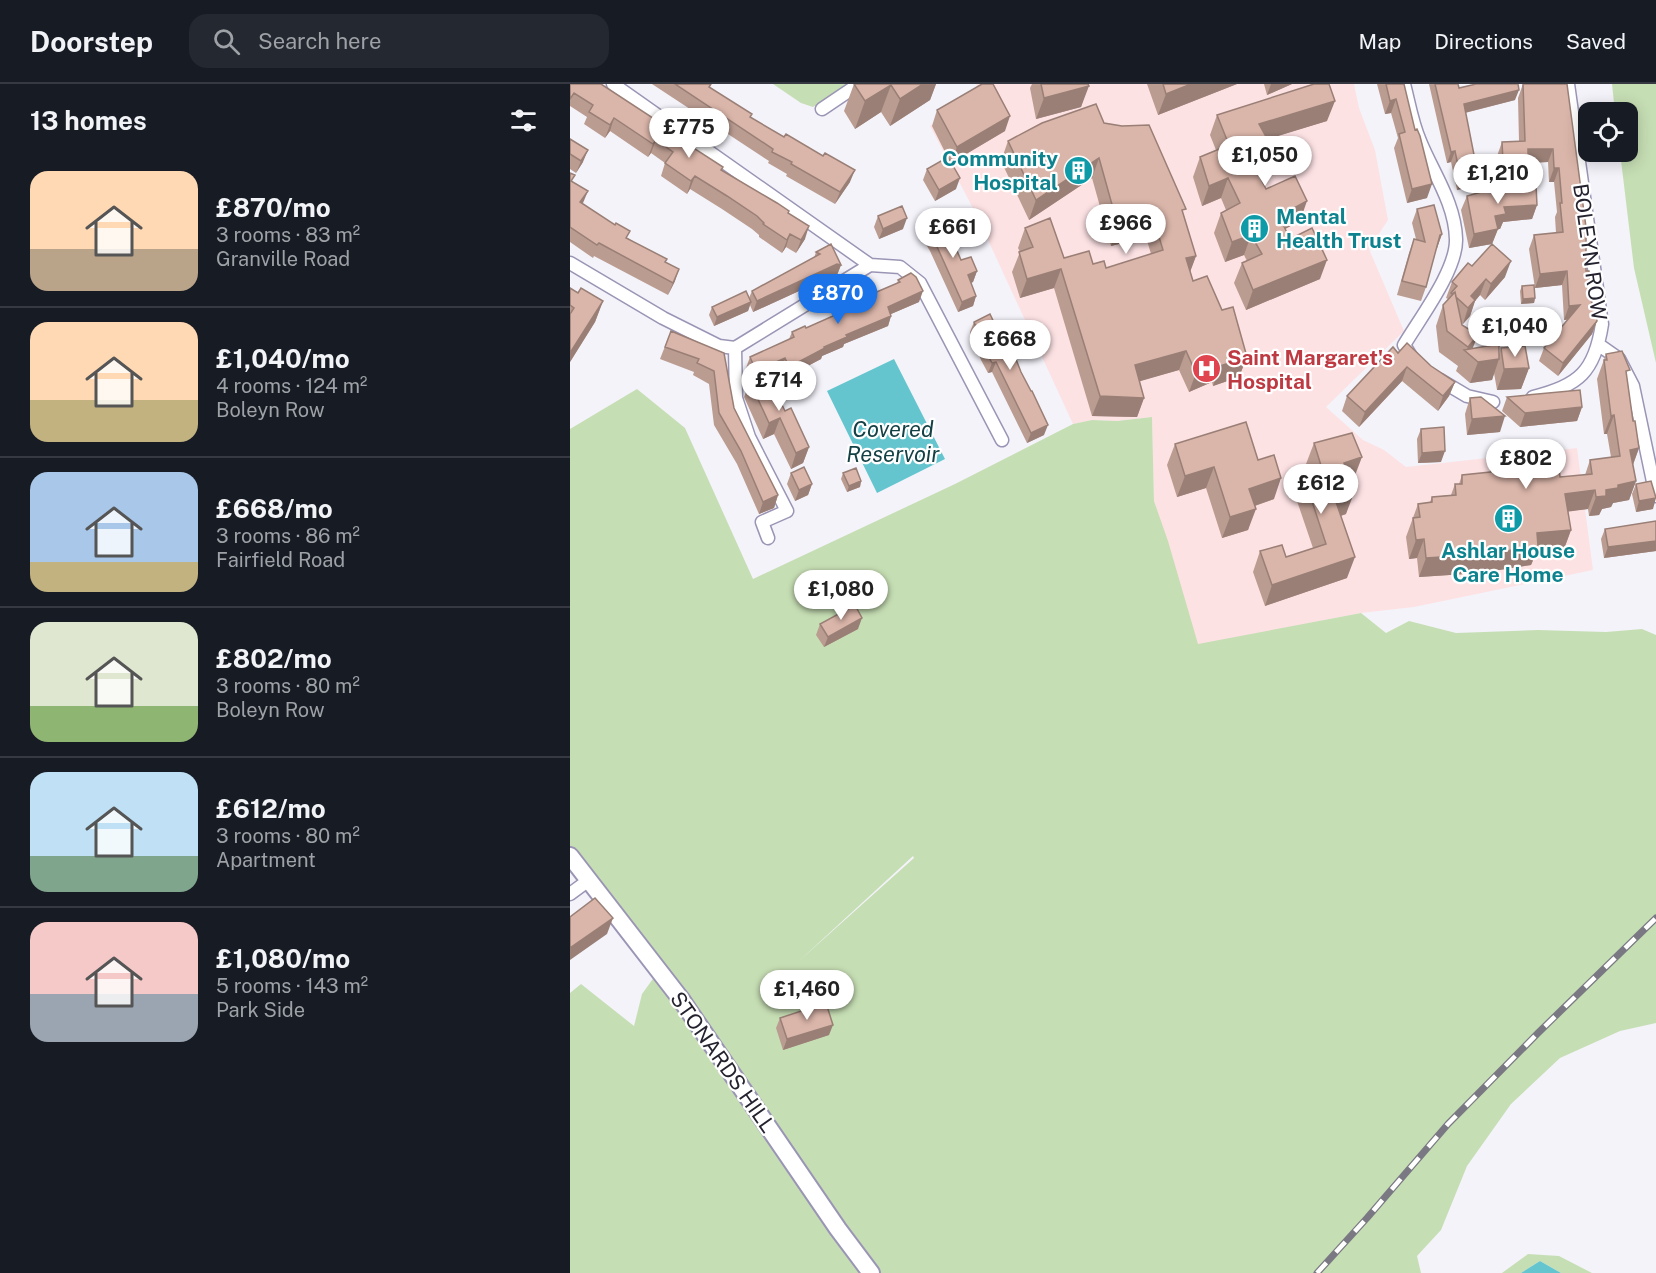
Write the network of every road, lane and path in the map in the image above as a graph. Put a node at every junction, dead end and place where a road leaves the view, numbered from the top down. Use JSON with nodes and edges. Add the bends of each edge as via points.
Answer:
{"nodes":[{"id":1,"x":614,"y":84,"type":"edge"},
{"id":2,"x":859,"y":84,"type":"edge"},
{"id":3,"x":1404,"y":84,"type":"edge"},
{"id":4,"x":1568,"y":84,"type":"edge"},
{"id":5,"x":822,"y":109,"type":"dead end"},
{"id":6,"x":570,"y":263,"type":"edge"},
{"id":7,"x":870,"y":265,"type":"junction"},
{"id":8,"x":1599,"y":345,"type":"junction"},
{"id":9,"x":735,"y":348,"type":"junction"},
{"id":10,"x":1523,"y":399,"type":"edge"},
{"id":11,"x":1493,"y":402,"type":"dead end"},
{"id":12,"x":1002,"y":440,"type":"dead end"},
{"id":13,"x":1656,"y":496,"type":"edge"},
{"id":14,"x":768,"y":538,"type":"dead end"},
{"id":15,"x":570,"y":856,"type":"edge"},
{"id":16,"x":589,"y":880,"type":"junction"},
{"id":17,"x":570,"y":894,"type":"edge"},
{"id":18,"x":871,"y":1273,"type":"edge"}],
"edges":[{"from":1,"to":7,"type":"street"},
{"from":2,"to":5,"type":"street"},
{"from":3,"to":11,"type":"street","via":[[1419,140],[1447,197],[1456,240],[1452,260],[1435,297],[1404,345],[1416,364],[1467,396]]},
{"from":4,"to":8,"type":"street","name":"BOLEYN ROW","via":[[1601,308]]},
{"from":6,"to":9,"type":"street","via":[[663,318],[719,346]]},
{"from":7,"to":9,"type":"street"},
{"from":7,"to":12,"type":"street","via":[[900,267],[920,283]]},
{"from":8,"to":10,"type":"street","name":"BOLEYN ROW","via":[[1578,379],[1561,389]]},
{"from":8,"to":13,"type":"street","via":[[1619,359],[1633,386]]},
{"from":9,"to":14,"type":"street","via":[[736,398],[749,437],[787,511],[762,522]]},
{"from":15,"to":16,"type":"street","name":"STONARDS HILL"},
{"from":16,"to":17,"type":"street"},
{"from":16,"to":18,"type":"street","name":"STONARDS HILL","via":[[680,999]]}]}
